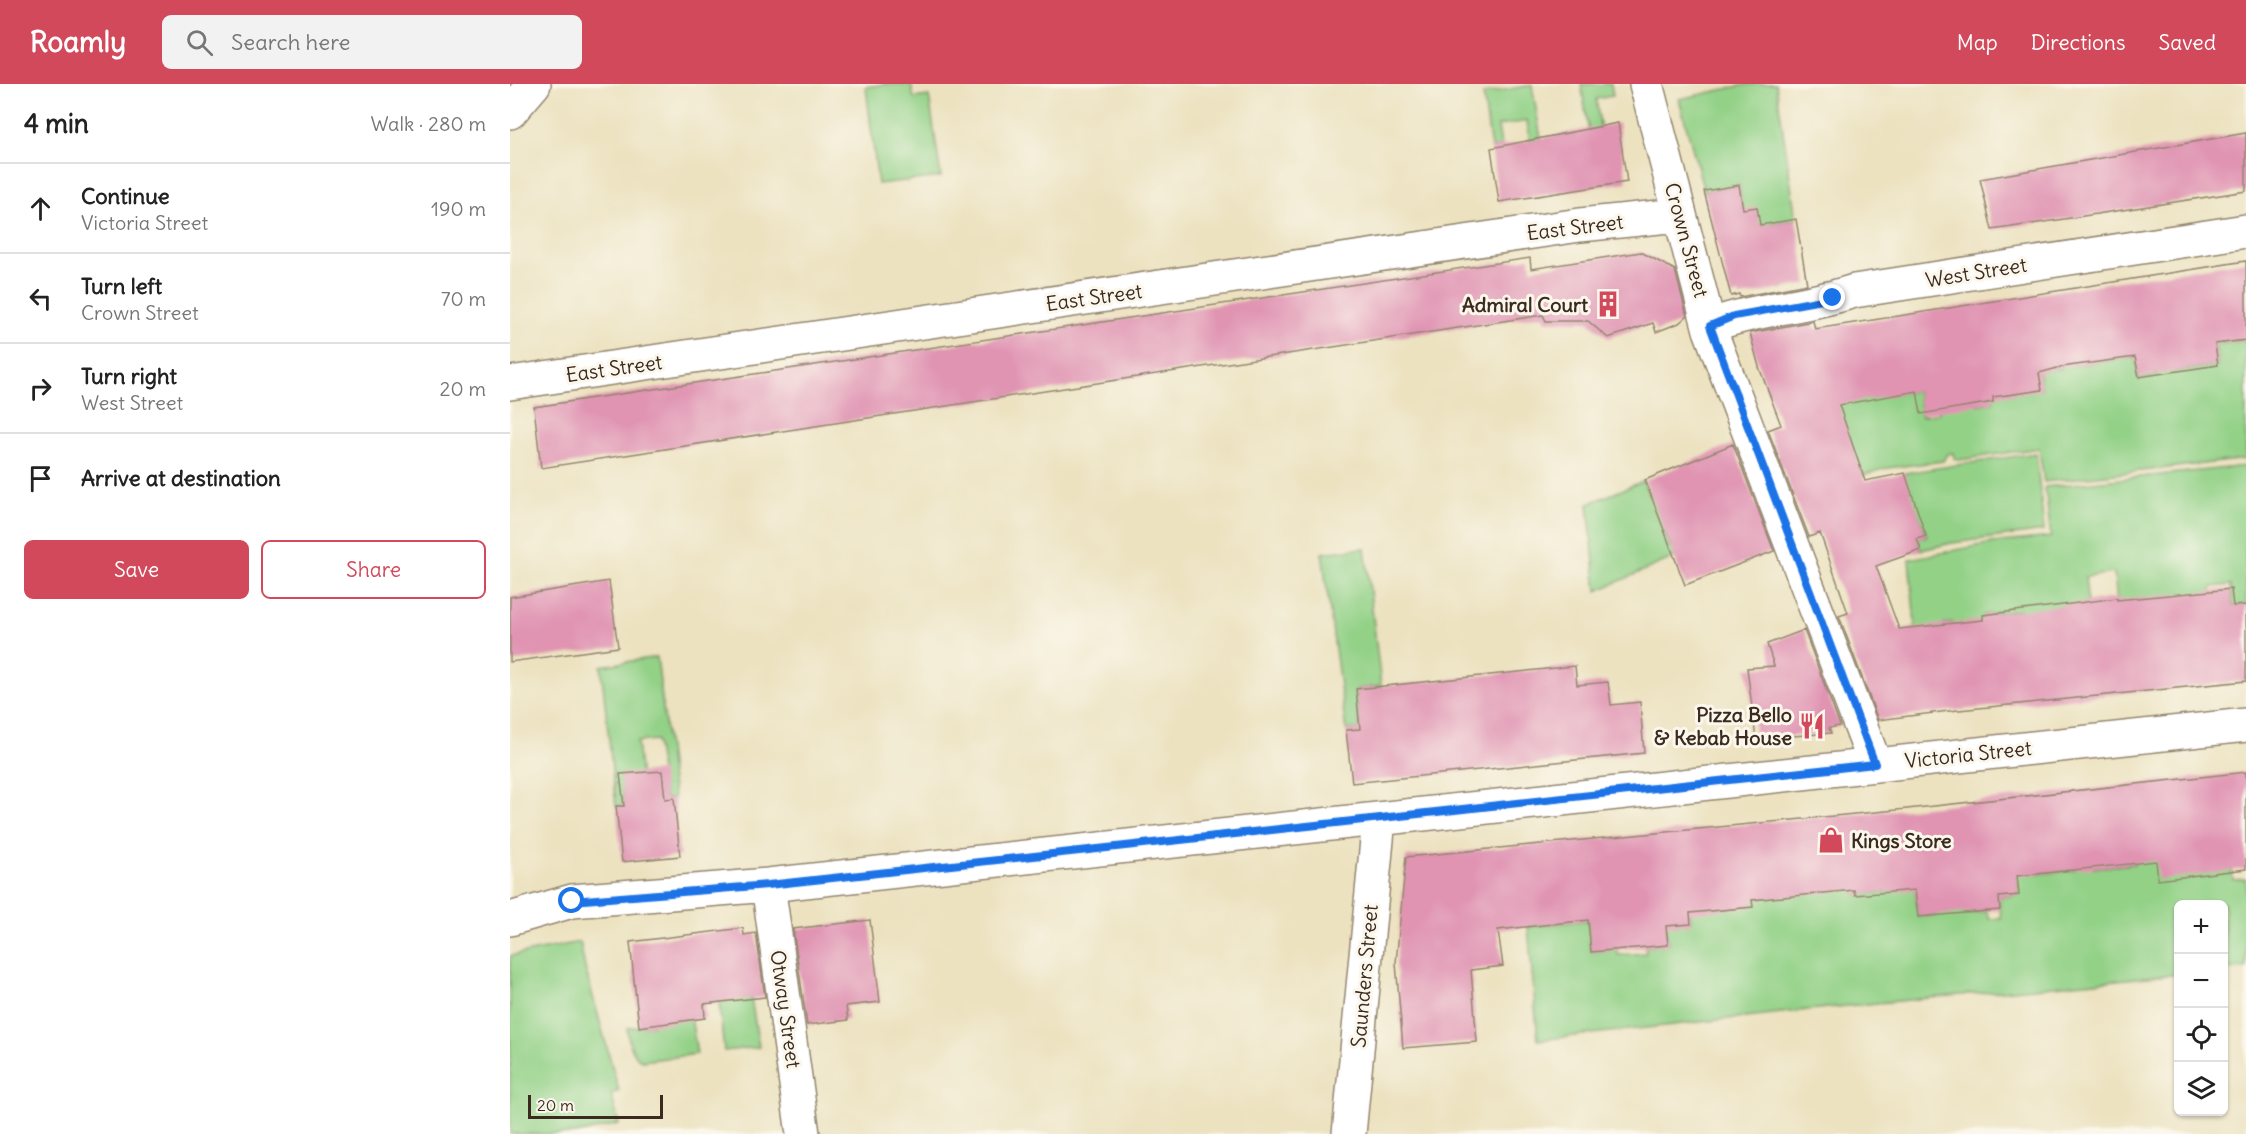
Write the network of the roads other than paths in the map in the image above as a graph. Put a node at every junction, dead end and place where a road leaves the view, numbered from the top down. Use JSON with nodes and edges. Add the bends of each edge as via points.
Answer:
{"nodes":[{"id":1,"x":534,"y":84,"type":"edge"},
{"id":2,"x":1646,"y":84,"type":"edge"},
{"id":3,"x":510,"y":112,"type":"edge"},
{"id":4,"x":1679,"y":215,"type":"junction"},
{"id":5,"x":2246,"y":231,"type":"edge"},
{"id":6,"x":1710,"y":326,"type":"junction"},
{"id":7,"x":510,"y":383,"type":"edge"},
{"id":8,"x":2246,"y":725,"type":"edge"},
{"id":9,"x":1875,"y":764,"type":"junction"},
{"id":10,"x":1379,"y":819,"type":"junction"},
{"id":11,"x":768,"y":885,"type":"junction"},
{"id":12,"x":510,"y":919,"type":"edge"},
{"id":13,"x":803,"y":1134,"type":"edge"},
{"id":14,"x":1349,"y":1134,"type":"edge"}],
"edges":[{"from":1,"to":3,"type":"street"},
{"from":2,"to":4,"type":"street","name":"Crown Street"},
{"from":4,"to":6,"type":"street","name":"Crown Street"},
{"from":4,"to":7,"type":"street","name":"East Street","via":[[1568,227]]},
{"from":5,"to":6,"type":"street","name":"West Street","via":[[1854,291],[1734,316]]},
{"from":6,"to":9,"type":"street","name":"Crown Street"},
{"from":8,"to":9,"type":"street","name":"Victoria Street"},
{"from":9,"to":10,"type":"street","name":"Victoria Street"},
{"from":10,"to":11,"type":"street","name":"Victoria Street"},
{"from":10,"to":14,"type":"street","name":"Saunders Street"},
{"from":11,"to":12,"type":"street","name":"Victoria Street","via":[[572,901]]},
{"from":11,"to":13,"type":"street","name":"Otway Street"}]}
